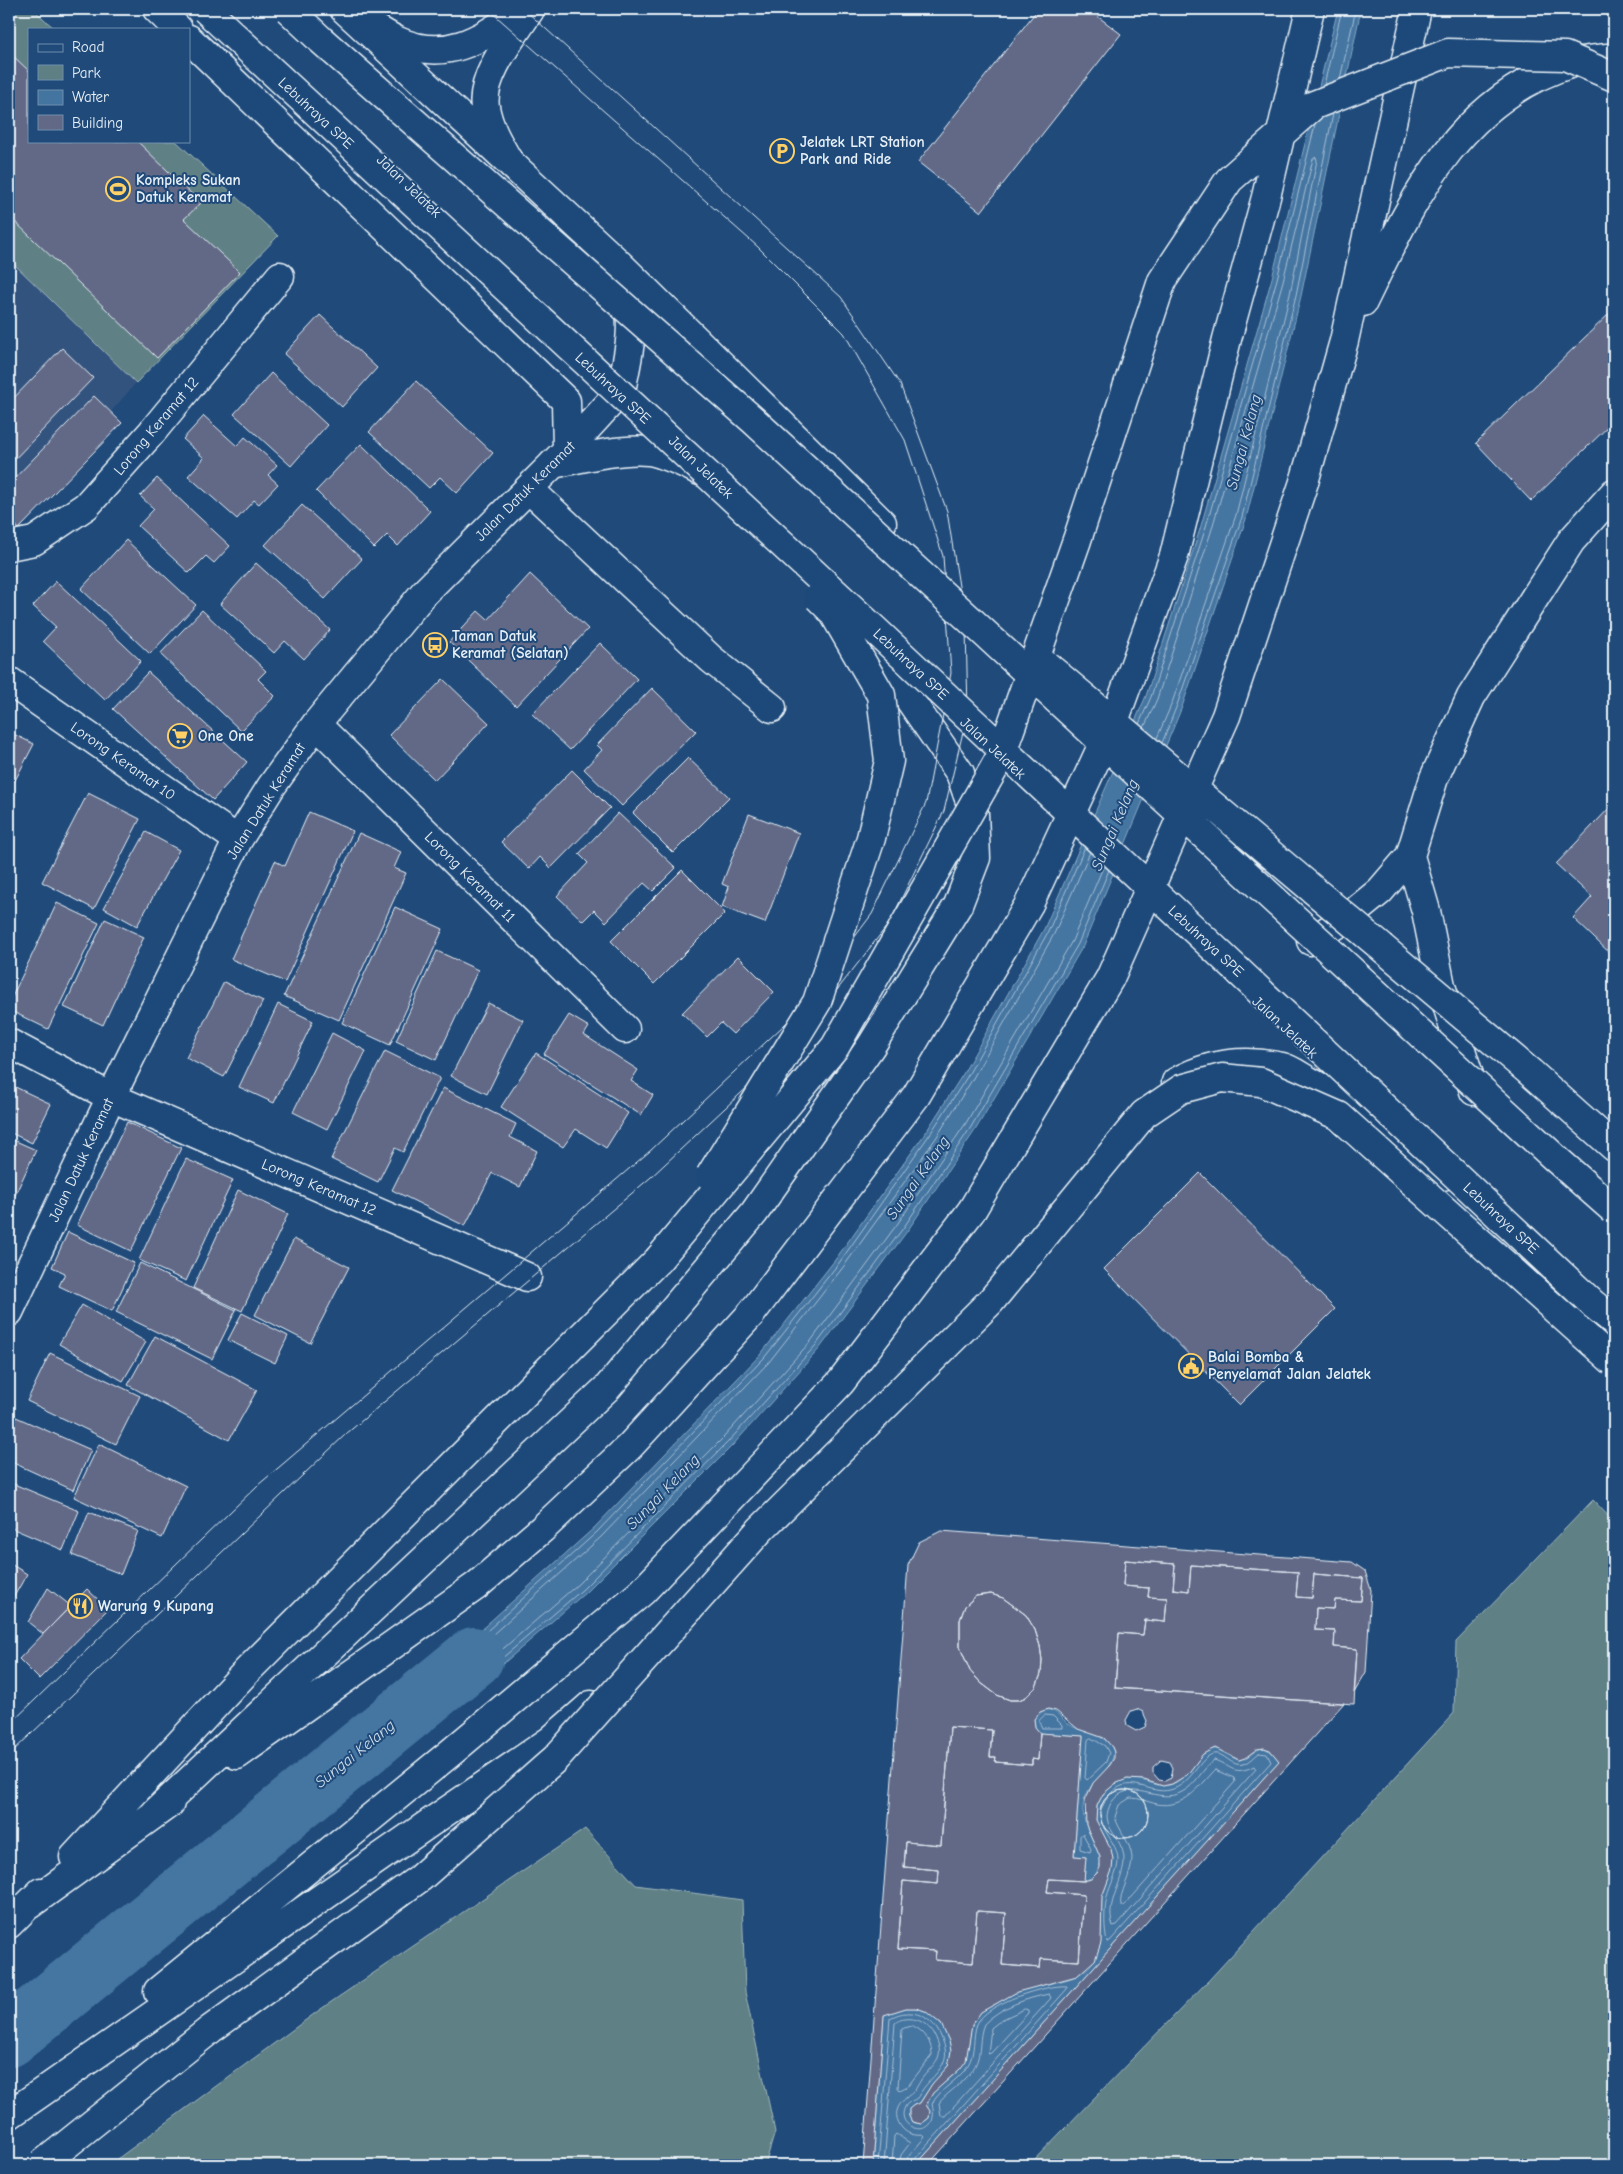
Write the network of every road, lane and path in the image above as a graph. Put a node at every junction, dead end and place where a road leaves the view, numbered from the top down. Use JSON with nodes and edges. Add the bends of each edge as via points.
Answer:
{"nodes":[{"id":1,"x":157,"y":9,"type":"edge"},
{"id":2,"x":205,"y":9,"type":"edge"},
{"id":3,"x":225,"y":9,"type":"edge"},
{"id":4,"x":288,"y":9,"type":"edge"},
{"id":5,"x":524,"y":9,"type":"edge"},
{"id":6,"x":531,"y":9,"type":"edge"},
{"id":7,"x":1310,"y":9,"type":"edge"},
{"id":8,"x":1417,"y":9,"type":"edge"},
{"id":9,"x":345,"y":10,"type":"edge"},
{"id":10,"x":177,"y":28,"type":"edge"},
{"id":11,"x":190,"y":41,"type":"edge"},
{"id":12,"x":1614,"y":57,"type":"edge"},
{"id":13,"x":1614,"y":77,"type":"edge"},
{"id":14,"x":283,"y":83,"type":"junction"},
{"id":15,"x":509,"y":163,"type":"junction"},
{"id":16,"x":614,"y":259,"type":"junction"},
{"id":17,"x":280,"y":276,"type":"dead end"},
{"id":18,"x":1344,"y":341,"type":"junction"},
{"id":19,"x":621,"y":391,"type":"junction"},
{"id":20,"x":753,"y":420,"type":"junction"},
{"id":21,"x":560,"y":457,"type":"junction"},
{"id":22,"x":713,"y":477,"type":"junction"},
{"id":23,"x":529,"y":489,"type":"junction"},
{"id":24,"x":1614,"y":493,"type":"edge"},
{"id":25,"x":9,"y":546,"type":"edge"},
{"id":26,"x":863,"y":632,"type":"junction"},
{"id":27,"x":9,"y":681,"type":"edge"},
{"id":28,"x":772,"y":708,"type":"dead end"},
{"id":29,"x":316,"y":724,"type":"junction"},
{"id":30,"x":238,"y":840,"type":"junction"},
{"id":31,"x":1410,"y":856,"type":"junction"},
{"id":32,"x":1311,"y":941,"type":"junction"},
{"id":33,"x":625,"y":1030,"type":"dead end"},
{"id":34,"x":9,"y":1043,"type":"edge"},
{"id":35,"x":1475,"y":1093,"type":"junction"},
{"id":36,"x":111,"y":1097,"type":"junction"},
{"id":37,"x":1614,"y":1147,"type":"edge"},
{"id":38,"x":1444,"y":1176,"type":"junction"},
{"id":39,"x":1614,"y":1210,"type":"edge"},
{"id":40,"x":1614,"y":1218,"type":"edge"},
{"id":41,"x":658,"y":1260,"type":"junction"},
{"id":42,"x":528,"y":1277,"type":"dead end"},
{"id":43,"x":9,"y":1312,"type":"edge"},
{"id":44,"x":1614,"y":1320,"type":"edge"},
{"id":45,"x":1614,"y":1336,"type":"edge"},
{"id":46,"x":1614,"y":1362,"type":"edge"},
{"id":47,"x":155,"y":1813,"type":"junction"},
{"id":48,"x":30,"y":1905,"type":"junction"},
{"id":49,"x":9,"y":1924,"type":"edge"},
{"id":50,"x":9,"y":2114,"type":"edge"},
{"id":51,"x":41,"y":2165,"type":"edge"}],
"edges":[{"from":1,"to":10,"type":"main road"},
{"from":2,"to":14,"type":"main road","name":"Lebuhraya SPE","bridge":true},
{"from":3,"to":19,"type":"main road","name":"Jalan Jelatek"},
{"from":4,"to":20,"type":"main road","bridge":true},
{"from":5,"to":9,"type":"main road","via":[[484,35],[455,48],[429,49],[399,41]]},
{"from":6,"to":15,"type":"main road","via":[[501,55],[488,82],[485,105],[492,131]]},
{"from":7,"to":47,"type":"main road","bridge":true,"via":[[1266,197],[1227,338],[1171,565],[1116,716],[1029,904],[916,1096],[751,1314],[630,1446],[542,1529],[476,1586]]},
{"from":8,"to":18,"type":"main road"},
{"from":9,"to":15,"type":"main road"},
{"from":11,"to":21,"type":"main road","via":[[566,401]]},
{"from":12,"to":18,"type":"main road","bridge":true,"via":[[1574,62],[1529,81],[1484,111],[1445,152],[1405,216]]},
{"from":13,"to":41,"type":"main road","bridge":true,"via":[[1565,56],[1448,53],[1314,106],[1229,180],[1162,281],[1077,540],[1000,758],[835,1046]]},
{"from":14,"to":41,"type":"main road","bridge":true,"via":[[833,612],[881,695],[889,760],[871,838],[816,1002]]},
{"from":14,"to":44,"type":"main road","name":"Lebuhraya SPE","bridge":true},
{"from":15,"to":16,"type":"main road"},
{"from":16,"to":19,"type":"main road","via":[[630,305],[630,347]]},
{"from":16,"to":32,"type":"main road","bridge":true,"via":[[860,500],[1034,681]]},
{"from":17,"to":25,"type":"main road","name":"Lorong Keramat 12","via":[[152,432],[86,506],[34,541]]},
{"from":18,"to":50,"type":"main road","bridge":true,"via":[[1305,479],[1226,716],[1110,978],[966,1218],[841,1382],[642,1592],[450,1754]]},
{"from":19,"to":21,"type":"main road","name":"Jalan Datuk Keramat"},
{"from":19,"to":22,"type":"main road","name":"Jalan Jelatek"},
{"from":20,"to":37,"type":"main road","bridge":true,"via":[[1531,1073]]},
{"from":20,"to":39,"type":"main road","bridge":true,"via":[[1547,1152]]},
{"from":21,"to":22,"type":"main road","via":[[648,451],[678,460]]},
{"from":21,"to":23,"type":"main road","name":"Jalan Datuk Keramat"},
{"from":22,"to":26,"type":"main road","name":"Jalan Jelatek"},
{"from":23,"to":28,"type":"main road","via":[[711,659]]},
{"from":23,"to":29,"type":"main road","name":"Jalan Datuk Keramat","via":[[424,593]]},
{"from":24,"to":31,"type":"main road","via":[[1571,541],[1472,698],[1434,778]]},
{"from":26,"to":38,"type":"main road","name":"Jalan Jelatek","bridge":true,"via":[[987,741],[1228,974]]},
{"from":26,"to":47,"type":"main road","via":[[960,773],[974,814],[976,858],[958,905],[871,1046],[754,1213],[608,1387]]},
{"from":27,"to":30,"type":"main road","name":"Lorong Keramat 10"},
{"from":29,"to":30,"type":"main road","name":"Jalan Datuk Keramat"},
{"from":29,"to":33,"type":"main road","name":"Lorong Keramat 11"},
{"from":30,"to":36,"type":"main road","name":"Jalan Datuk Keramat"},
{"from":31,"to":32,"type":"main road","via":[[1380,891]]},
{"from":31,"to":35,"type":"main road","via":[[1442,986]]},
{"from":32,"to":35,"type":"main road"},
{"from":34,"to":36,"type":"main road","name":"Lorong Keramat 12"},
{"from":35,"to":40,"type":"main road"},
{"from":36,"to":42,"type":"main road","name":"Lorong Keramat 12"},
{"from":36,"to":43,"type":"main road","name":"Jalan Datuk Keramat"},
{"from":38,"to":45,"type":"main road","name":"Jalan Jelatek","via":[[1490,1223]]},
{"from":38,"to":50,"type":"main road","bridge":true,"via":[[1330,1093],[1284,1068],[1246,1062],[1213,1066],[1151,1096],[1123,1120],[969,1317],[817,1489],[696,1612],[558,1734]]},
{"from":41,"to":48,"type":"main road","via":[[246,1672]]},
{"from":46,"to":51,"type":"main road","bridge":true,"via":[[1339,1116],[1261,1082],[1222,1078],[1181,1089],[1144,1114],[991,1300],[760,1530],[555,1759],[420,1878],[211,2028]]},
{"from":47,"to":48,"type":"main road"},
{"from":48,"to":49,"type":"main road"}]}
